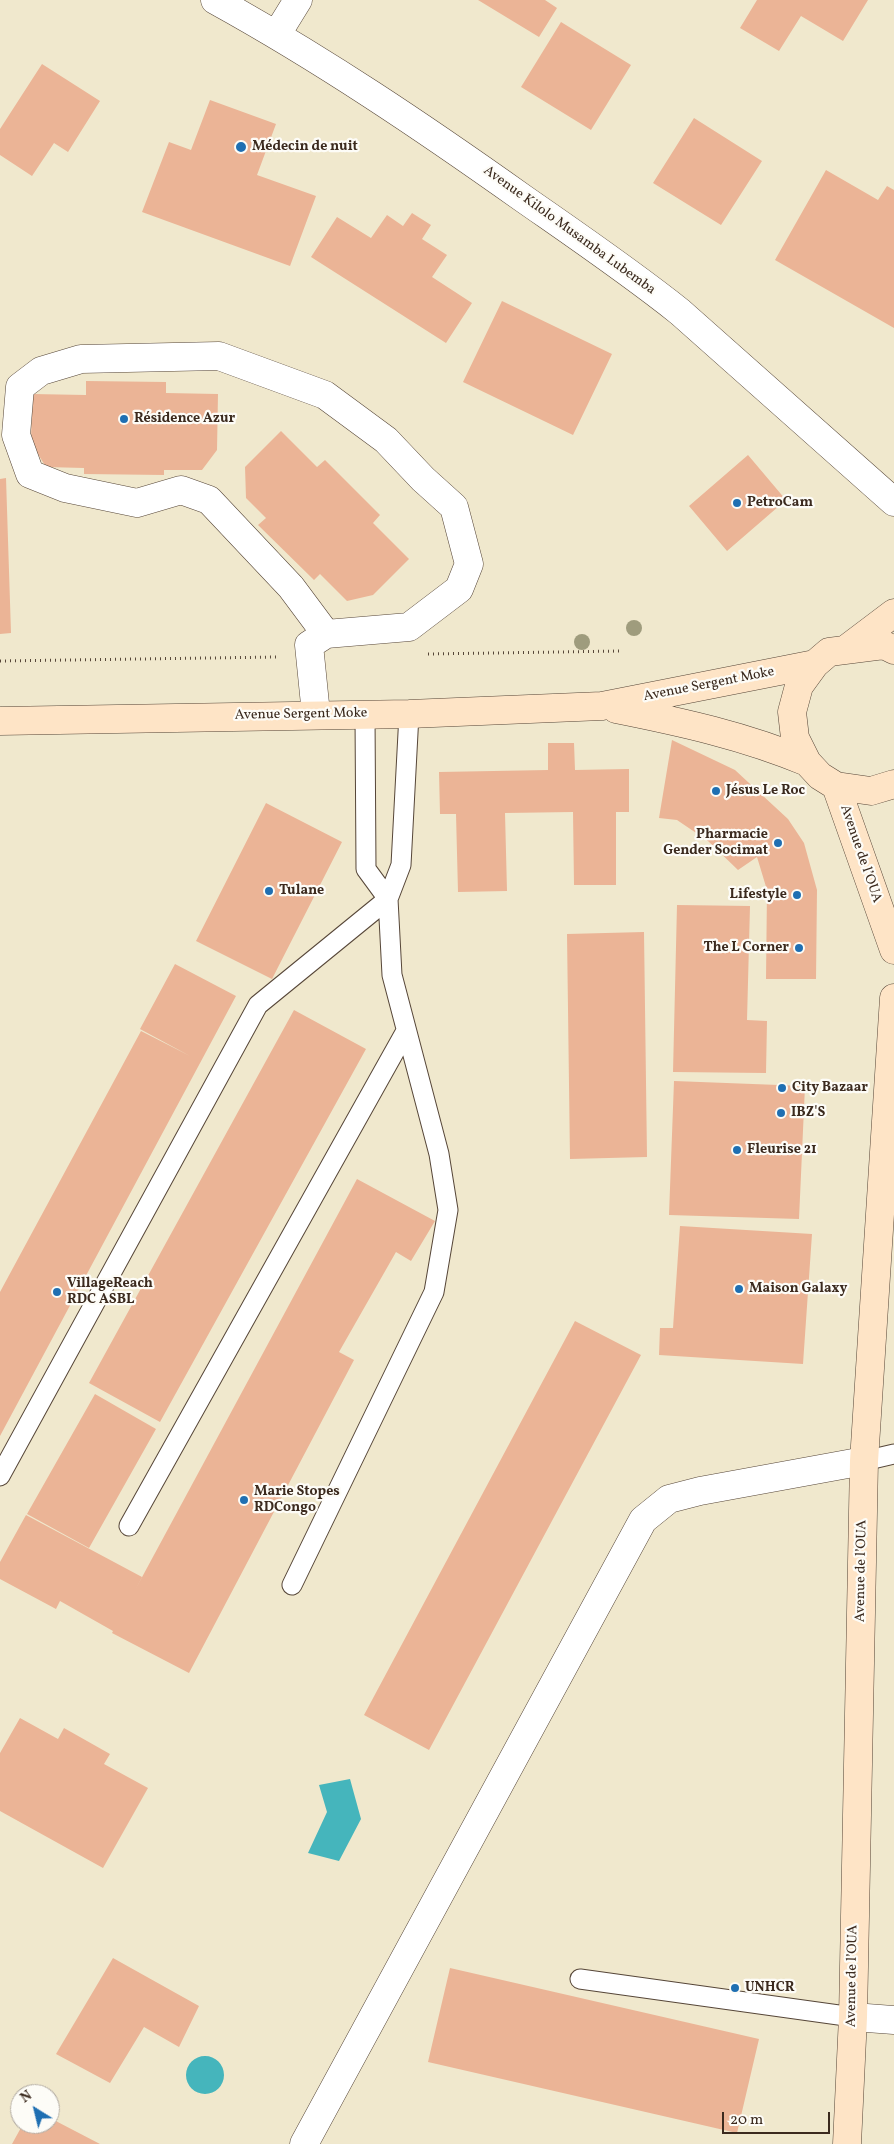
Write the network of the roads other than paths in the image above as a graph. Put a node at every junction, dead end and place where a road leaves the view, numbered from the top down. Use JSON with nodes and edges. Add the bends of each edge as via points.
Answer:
{"nodes":[{"id":1,"x":215,"y":0,"type":"edge"},
{"id":2,"x":298,"y":0,"type":"edge"},
{"id":3,"x":277,"y":34,"type":"junction"},
{"id":4,"x":894,"y":502,"type":"edge"},
{"id":5,"x":894,"y":613,"type":"edge"},
{"id":6,"x":326,"y":634,"type":"junction"},
{"id":7,"x":846,"y":650,"type":"junction"},
{"id":8,"x":894,"y":650,"type":"edge"},
{"id":9,"x":815,"y":664,"type":"junction"},
{"id":10,"x":602,"y":706,"type":"junction"},
{"id":11,"x":316,"y":714,"type":"junction"},
{"id":12,"x":409,"y":714,"type":"junction"},
{"id":13,"x":365,"y":715,"type":"junction"},
{"id":14,"x":0,"y":721,"type":"edge"},
{"id":15,"x":807,"y":762,"type":"junction"},
{"id":16,"x":894,"y":784,"type":"edge"},
{"id":17,"x":836,"y":786,"type":"junction"},
{"id":18,"x":388,"y":899,"type":"junction"},
{"id":19,"x":894,"y":950,"type":"edge"},
{"id":20,"x":894,"y":998,"type":"edge"},
{"id":21,"x":406,"y":1031,"type":"junction"},
{"id":22,"x":894,"y":1454,"type":"edge"},
{"id":23,"x":864,"y":1461,"type":"junction"},
{"id":24,"x":0,"y":1476,"type":"edge"},
{"id":25,"x":130,"y":1526,"type":"dead end"},
{"id":26,"x":292,"y":1585,"type":"dead end"},
{"id":27,"x":580,"y":1979,"type":"dead end"},
{"id":28,"x":853,"y":2017,"type":"junction"},
{"id":29,"x":894,"y":2020,"type":"edge"},
{"id":30,"x":304,"y":2144,"type":"edge"},
{"id":31,"x":848,"y":2144,"type":"edge"}],
"edges":[{"from":1,"to":3,"type":"street","name":"Avenue Kilolo Musamba Lubemba"},
{"from":2,"to":3,"type":"street"},
{"from":3,"to":4,"type":"street","name":"Avenue Kilolo Musamba Lubemba","via":[[448,144],[644,284],[680,312]]},
{"from":5,"to":7,"type":"main road"},
{"from":6,"to":6,"type":"street","via":[[409,627],[460,589],[469,564],[454,507],[366,423],[325,395],[219,356],[81,359],[41,371],[20,387],[16,436],[30,474],[65,488],[136,503],[181,490],[209,500],[291,586]]},
{"from":6,"to":11,"type":"street","via":[[309,645]]},
{"from":7,"to":8,"type":"main road","via":[[884,646]]},
{"from":7,"to":9,"type":"main road","via":[[829,652]]},
{"from":9,"to":10,"type":"main road","name":"Avenue Sergent Moke"},
{"from":9,"to":15,"type":"main road","via":[[799,686],[792,712],[795,738]]},
{"from":10,"to":12,"type":"main road","name":"Avenue Sergent Moke"},
{"from":10,"to":15,"type":"main road","name":"Avenue Sergent Moke","via":[[700,726],[768,746]]},
{"from":11,"to":13,"type":"main road","name":"Avenue Sergent Moke"},
{"from":11,"to":14,"type":"main road","name":"Avenue Sergent Moke"},
{"from":12,"to":13,"type":"main road","name":"Avenue Sergent Moke"},
{"from":12,"to":18,"type":"lane","via":[[401,865]]},
{"from":13,"to":18,"type":"lane","via":[[366,869]]},
{"from":15,"to":17,"type":"main road"},
{"from":16,"to":17,"type":"main road","via":[[872,791]]},
{"from":17,"to":19,"type":"main road","name":"Avenue de l’OUA"},
{"from":18,"to":21,"type":"lane","via":[[392,975]]},
{"from":18,"to":24,"type":"lane","via":[[258,1004]]},
{"from":20,"to":23,"type":"main road","name":"Avenue de l’OUA"},
{"from":21,"to":25,"type":"lane"},
{"from":21,"to":26,"type":"lane","via":[[445,1182],[448,1210],[434,1292]]},
{"from":22,"to":23,"type":"lane"},
{"from":23,"to":28,"type":"main road","name":"Avenue de l’OUA"},
{"from":23,"to":30,"type":"street","via":[[692,1493],[669,1500],[643,1520]]},
{"from":27,"to":28,"type":"lane"},
{"from":28,"to":29,"type":"street"},
{"from":28,"to":31,"type":"main road","name":"Avenue de l’OUA"}]}
